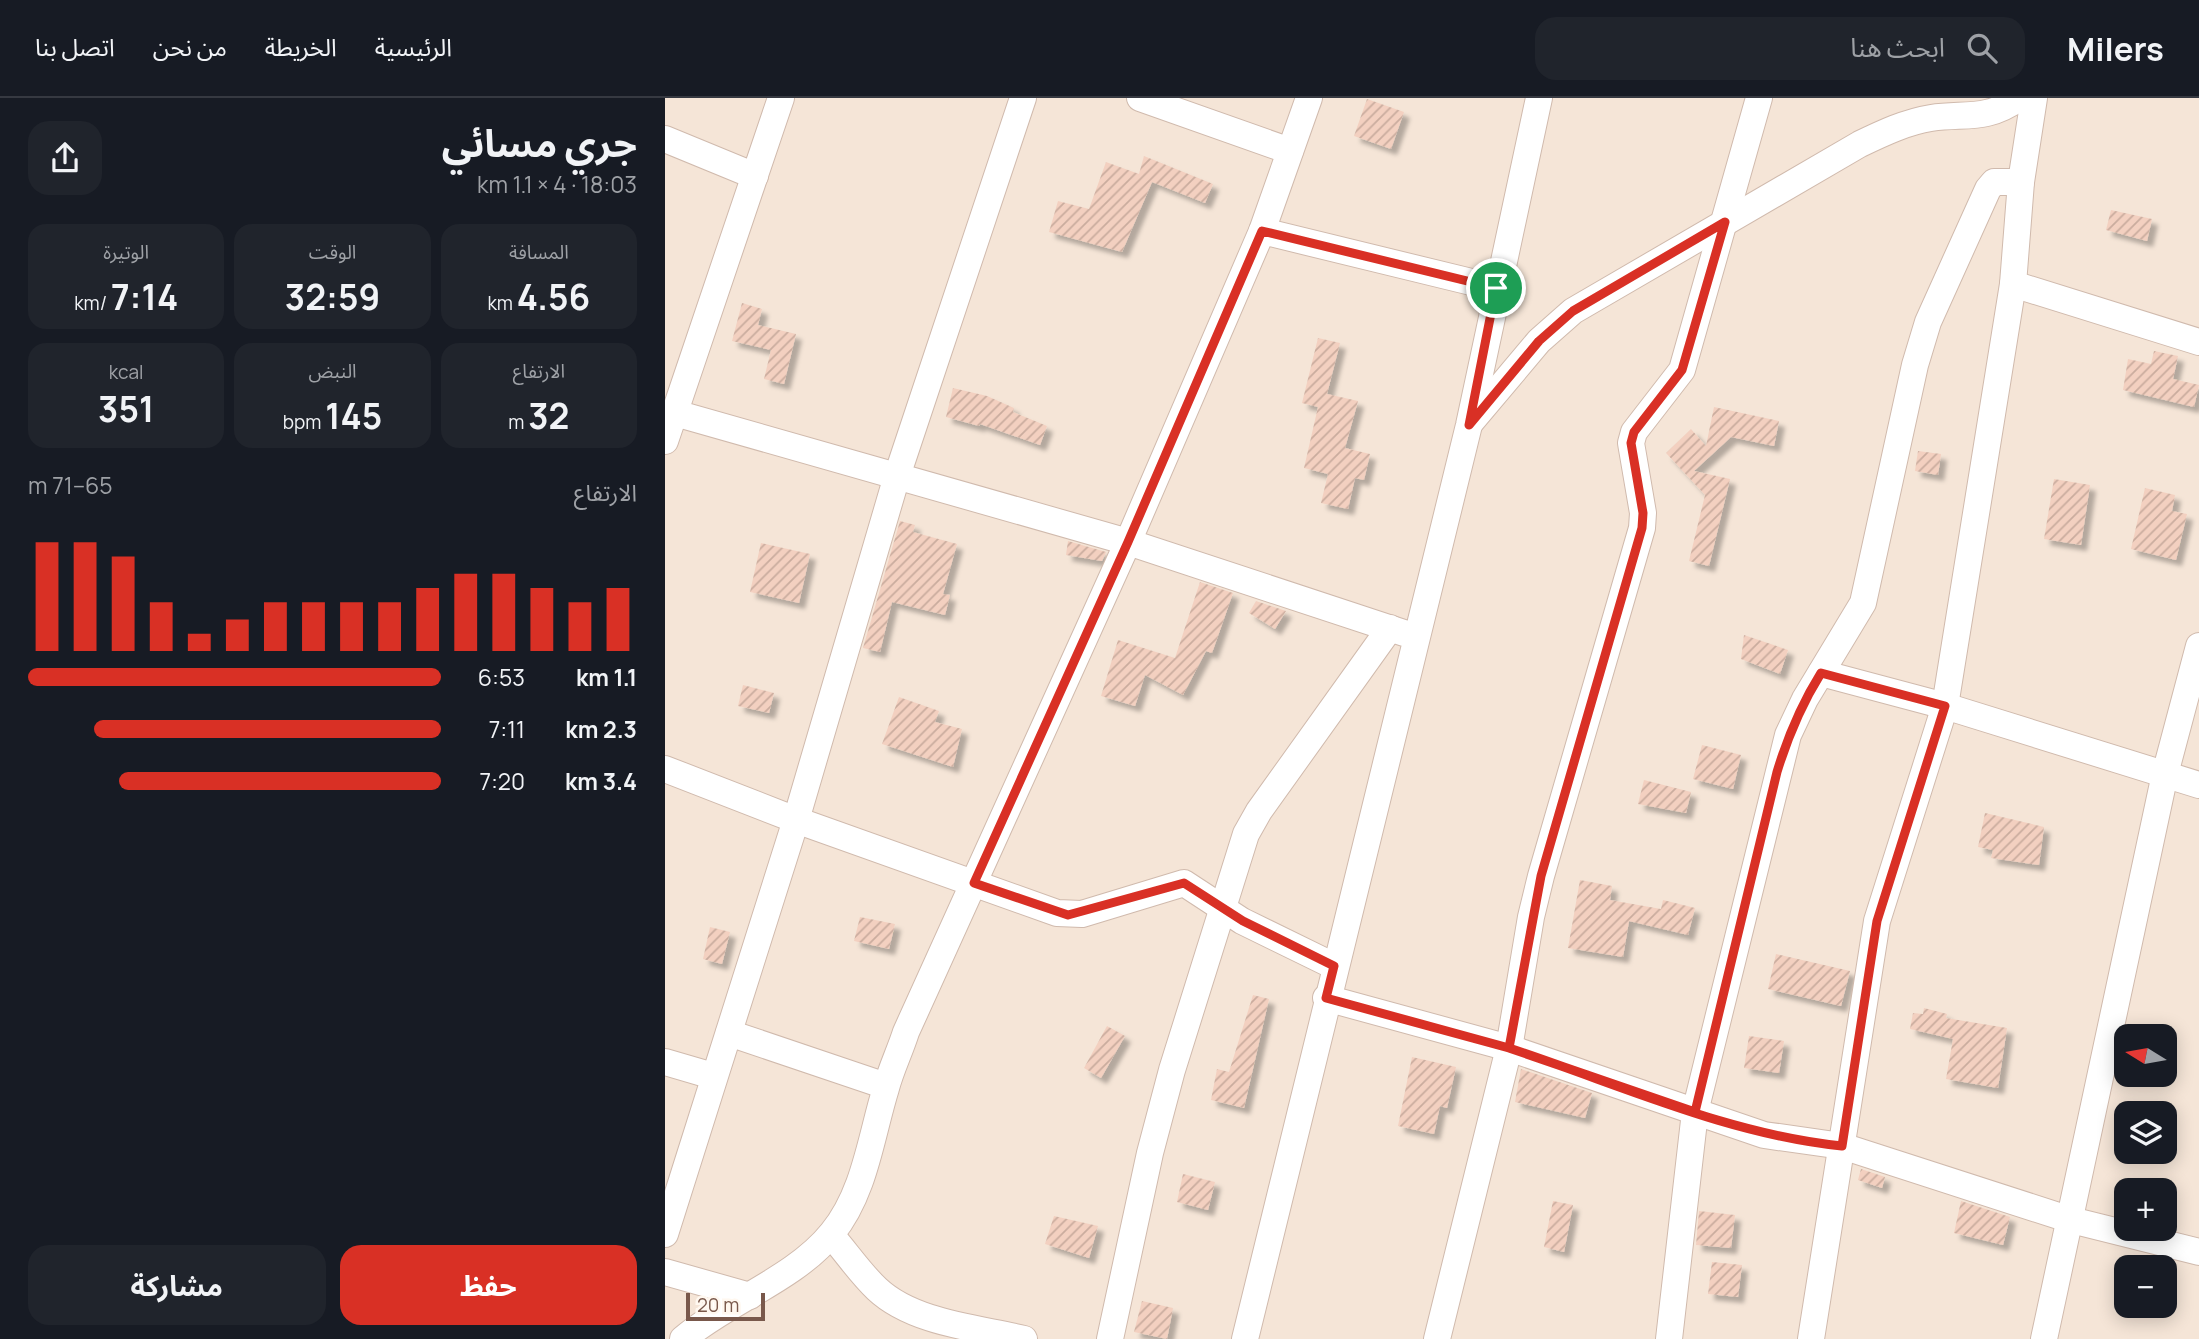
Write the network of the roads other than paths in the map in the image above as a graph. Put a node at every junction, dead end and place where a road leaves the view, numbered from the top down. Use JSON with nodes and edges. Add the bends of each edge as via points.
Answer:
{"nodes":[{"id":1,"x":781,"y":98,"type":"edge"},
{"id":2,"x":1023,"y":98,"type":"edge"},
{"id":3,"x":1140,"y":98,"type":"edge"},
{"id":4,"x":1309,"y":98,"type":"edge"},
{"id":5,"x":1539,"y":98,"type":"edge"},
{"id":6,"x":1759,"y":98,"type":"edge"},
{"id":7,"x":2019,"y":98,"type":"edge"},
{"id":8,"x":2034,"y":98,"type":"edge"},
{"id":9,"x":665,"y":139,"type":"edge"},
{"id":10,"x":1290,"y":151,"type":"junction"},
{"id":11,"x":755,"y":176,"type":"junction"},
{"id":12,"x":2021,"y":182,"type":"junction"},
{"id":13,"x":1725,"y":222,"type":"junction"},
{"id":14,"x":1262,"y":231,"type":"junction"},
{"id":15,"x":2013,"y":284,"type":"junction"},
{"id":16,"x":1496,"y":288,"type":"junction"},
{"id":17,"x":2199,"y":342,"type":"edge"},
{"id":18,"x":675,"y":413,"type":"junction"},
{"id":19,"x":1469,"y":425,"type":"junction"},
{"id":20,"x":665,"y":441,"type":"edge"},
{"id":21,"x":897,"y":476,"type":"junction"},
{"id":22,"x":1128,"y":542,"type":"junction"},
{"id":23,"x":1390,"y":628,"type":"junction"},
{"id":24,"x":1416,"y":636,"type":"junction"},
{"id":25,"x":2199,"y":646,"type":"edge"},
{"id":26,"x":1821,"y":673,"type":"junction"},
{"id":27,"x":1945,"y":706,"type":"junction"},
{"id":28,"x":665,"y":769,"type":"edge"},
{"id":29,"x":2165,"y":774,"type":"junction"},
{"id":30,"x":2199,"y":785,"type":"edge"},
{"id":31,"x":796,"y":820,"type":"junction"},
{"id":32,"x":974,"y":883,"type":"junction"},
{"id":33,"x":1224,"y":909,"type":"junction"},
{"id":34,"x":1334,"y":966,"type":"junction"},
{"id":35,"x":1326,"y":998,"type":"junction"},
{"id":36,"x":729,"y":1033,"type":"junction"},
{"id":37,"x":1509,"y":1048,"type":"junction"},
{"id":38,"x":665,"y":1062,"type":"edge"},
{"id":39,"x":713,"y":1076,"type":"junction"},
{"id":40,"x":886,"y":1086,"type":"junction"},
{"id":41,"x":1695,"y":1112,"type":"junction"},
{"id":42,"x":1842,"y":1146,"type":"junction"},
{"id":43,"x":2071,"y":1220,"type":"junction"},
{"id":44,"x":665,"y":1234,"type":"edge"},
{"id":45,"x":831,"y":1235,"type":"junction"},
{"id":46,"x":2199,"y":1252,"type":"edge"},
{"id":47,"x":665,"y":1272,"type":"edge"},
{"id":48,"x":750,"y":1296,"type":"junction"},
{"id":49,"x":957,"y":1331,"type":"edge"},
{"id":50,"x":683,"y":1339,"type":"edge"},
{"id":51,"x":1024,"y":1339,"type":"edge"},
{"id":52,"x":1110,"y":1339,"type":"edge"},
{"id":53,"x":1245,"y":1339,"type":"edge"},
{"id":54,"x":1437,"y":1339,"type":"edge"},
{"id":55,"x":1669,"y":1339,"type":"edge"},
{"id":56,"x":1811,"y":1339,"type":"edge"},
{"id":57,"x":2044,"y":1339,"type":"edge"}],
"edges":[{"from":1,"to":11,"type":"street"},
{"from":2,"to":21,"type":"street"},
{"from":3,"to":10,"type":"street"},
{"from":4,"to":10,"type":"street"},
{"from":5,"to":16,"type":"street"},
{"from":6,"to":13,"type":"street"},
{"from":7,"to":13,"type":"street","via":[[2000,111],[1899,126]]},
{"from":8,"to":12,"type":"street"},
{"from":9,"to":11,"type":"street"},
{"from":10,"to":14,"type":"street"},
{"from":11,"to":18,"type":"street"},
{"from":12,"to":15,"type":"street"},
{"from":12,"to":26,"type":"street","via":[[1994,182],[1988,189],[1943,285],[1915,365],[1863,603]]},
{"from":13,"to":19,"type":"street","via":[[1573,311],[1539,341]]},
{"from":13,"to":37,"type":"street","via":[[1682,370],[1634,432],[1631,443],[1642,528],[1541,876]]},
{"from":14,"to":16,"type":"street"},
{"from":14,"to":22,"type":"street"},
{"from":15,"to":17,"type":"street"},
{"from":15,"to":27,"type":"street"},
{"from":16,"to":19,"type":"street"},
{"from":18,"to":20,"type":"street"},
{"from":18,"to":21,"type":"street"},
{"from":19,"to":24,"type":"street"},
{"from":21,"to":22,"type":"street"},
{"from":21,"to":31,"type":"street"},
{"from":22,"to":23,"type":"street"},
{"from":22,"to":32,"type":"street"},
{"from":23,"to":24,"type":"street"},
{"from":23,"to":33,"type":"street","via":[[1259,811],[1243,841]]},
{"from":24,"to":34,"type":"street"},
{"from":25,"to":29,"type":"street"},
{"from":26,"to":27,"type":"street"},
{"from":26,"to":41,"type":"street","via":[[1788,735],[1777,772]]},
{"from":27,"to":29,"type":"street"},
{"from":27,"to":42,"type":"street","via":[[1877,921]]},
{"from":28,"to":31,"type":"street"},
{"from":29,"to":30,"type":"street"},
{"from":29,"to":43,"type":"street"},
{"from":31,"to":32,"type":"street"},
{"from":31,"to":36,"type":"street"},
{"from":32,"to":33,"type":"street","via":[[1068,915],[1178,883],[1190,885]]},
{"from":32,"to":40,"type":"street"},
{"from":33,"to":34,"type":"street"},
{"from":33,"to":52,"type":"street","via":[[1165,1096]]},
{"from":34,"to":35,"type":"street"},
{"from":35,"to":37,"type":"street"},
{"from":35,"to":53,"type":"street"},
{"from":36,"to":39,"type":"street"},
{"from":36,"to":40,"type":"street"},
{"from":37,"to":41,"type":"street"},
{"from":37,"to":54,"type":"street"},
{"from":38,"to":39,"type":"street"},
{"from":39,"to":44,"type":"street"},
{"from":40,"to":45,"type":"street","via":[[857,1189]]},
{"from":41,"to":42,"type":"street","via":[[1764,1135]]},
{"from":41,"to":55,"type":"street"},
{"from":42,"to":43,"type":"street"},
{"from":42,"to":56,"type":"street"},
{"from":43,"to":46,"type":"street"},
{"from":43,"to":57,"type":"street"},
{"from":45,"to":48,"type":"street"},
{"from":45,"to":49,"type":"street","via":[[877,1289]]},
{"from":47,"to":48,"type":"street"},
{"from":48,"to":50,"type":"street"},
{"from":49,"to":51,"type":"street"}]}
